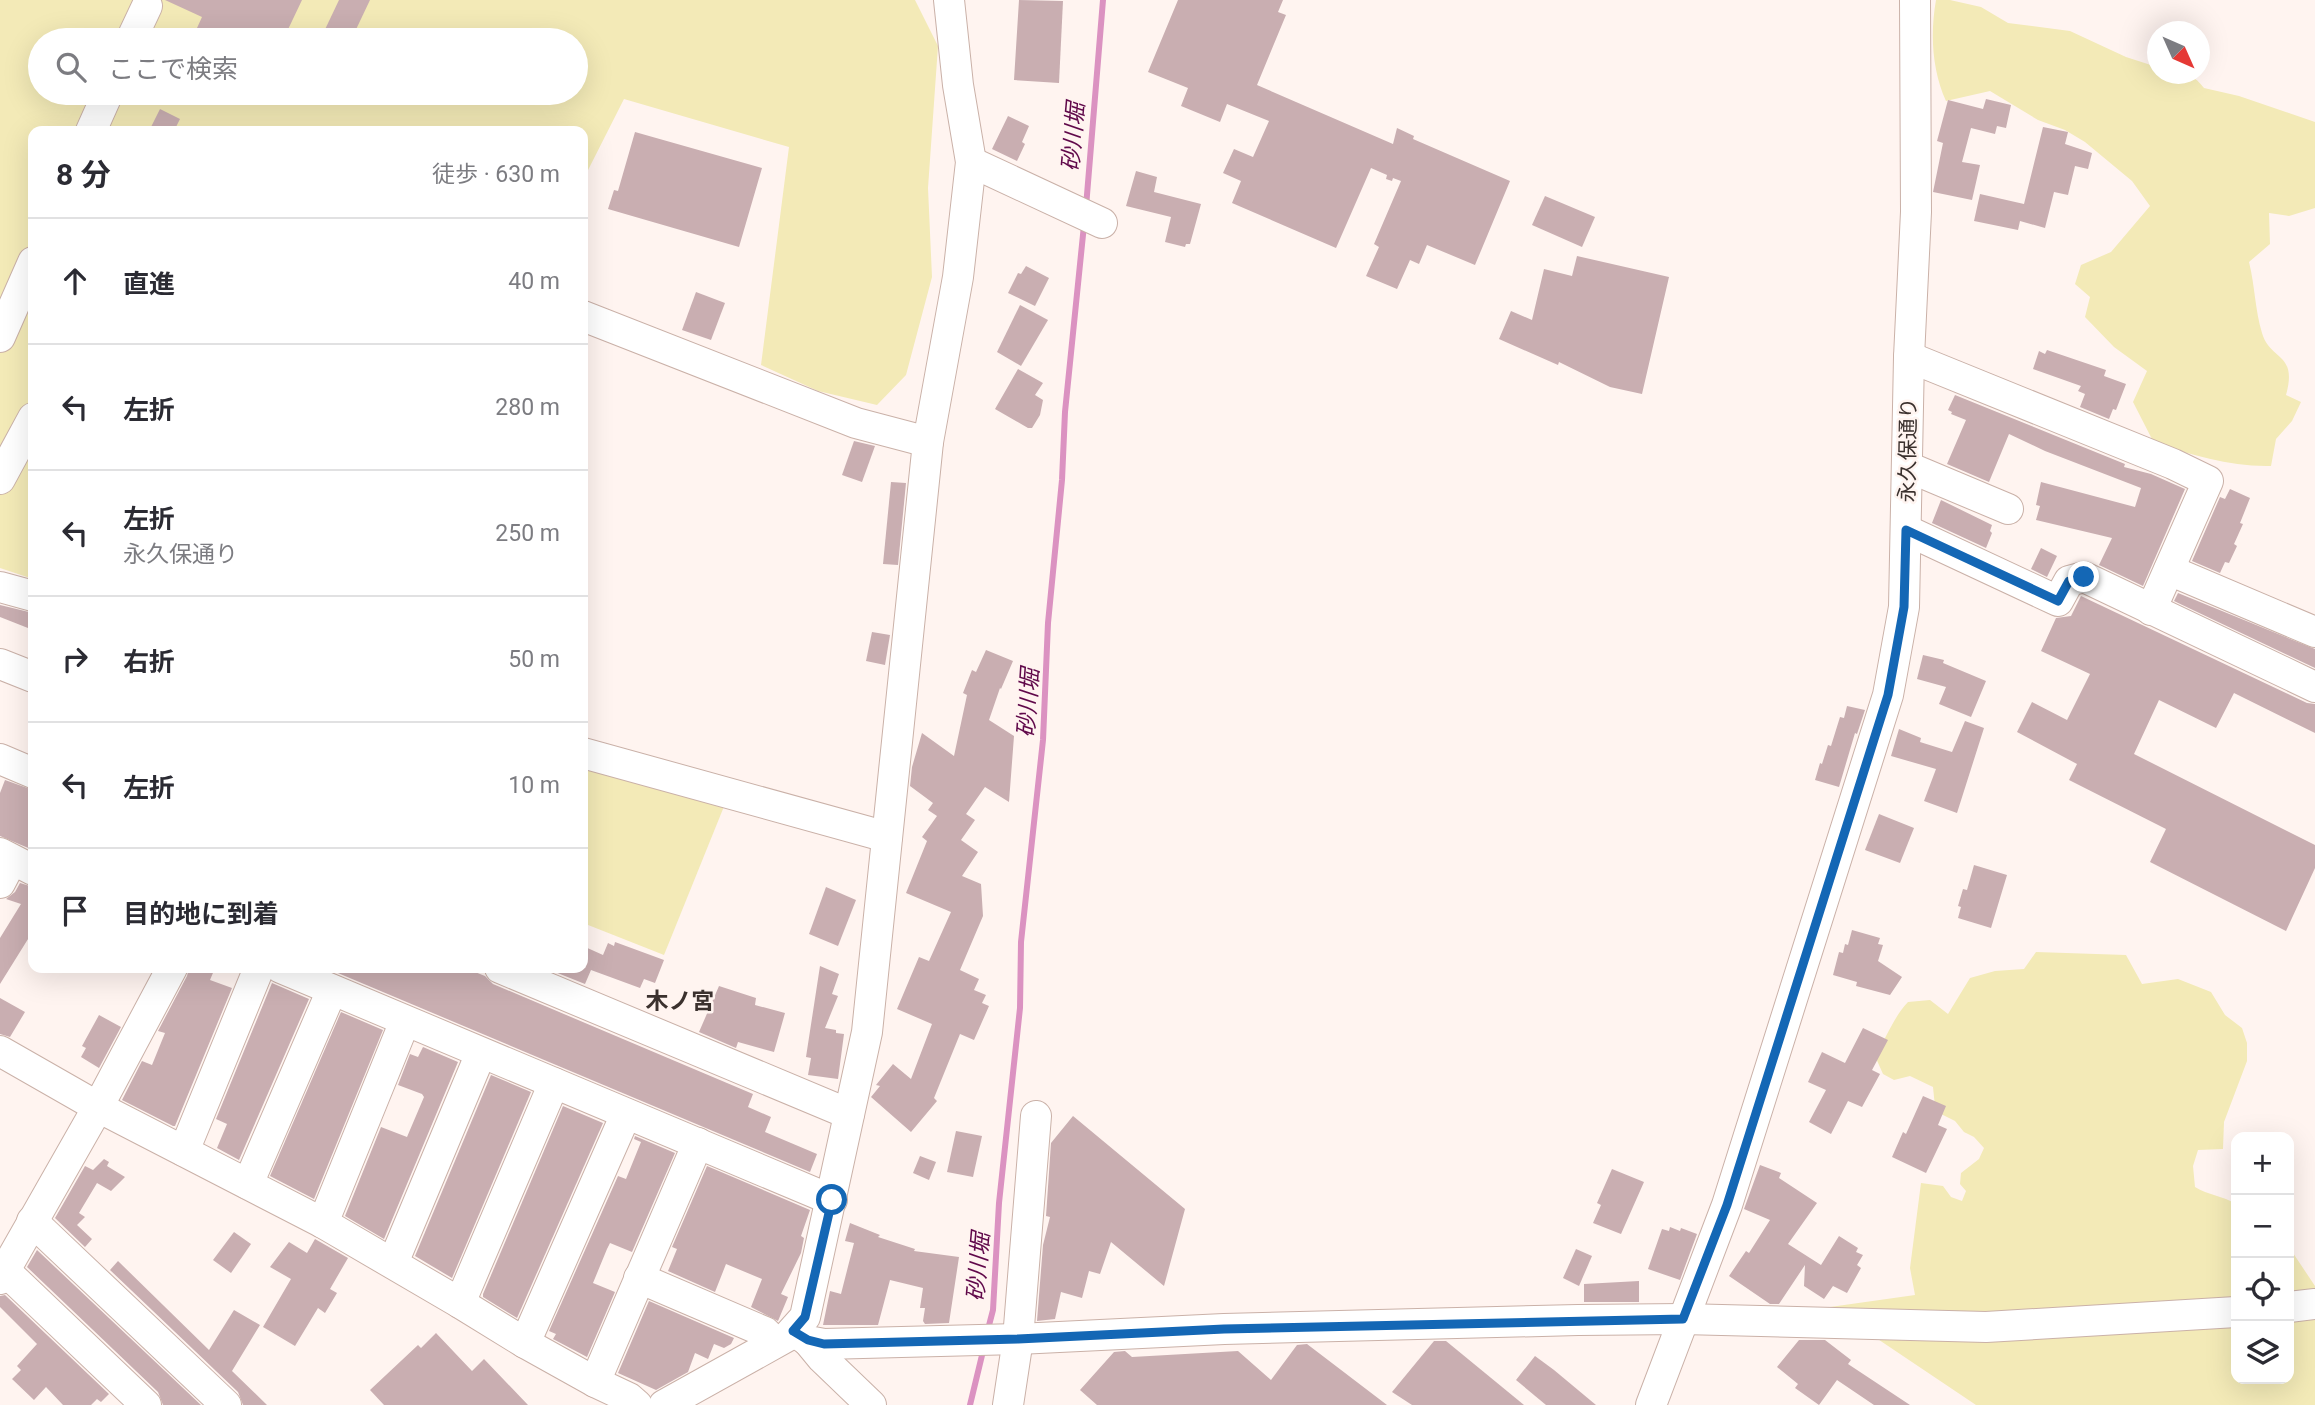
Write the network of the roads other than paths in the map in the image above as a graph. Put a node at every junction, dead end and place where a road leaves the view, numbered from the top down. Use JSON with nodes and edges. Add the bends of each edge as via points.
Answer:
{"nodes":[{"id":1,"x":949,"y":0,"type":"edge"},
{"id":2,"x":1915,"y":0,"type":"edge"},
{"id":3,"x":146,"y":6,"type":"dead end"},
{"id":4,"x":136,"y":28,"type":"edge"},
{"id":5,"x":103,"y":105,"type":"edge"},
{"id":6,"x":93,"y":126,"type":"edge"},
{"id":7,"x":971,"y":162,"type":"junction"},
{"id":8,"x":1102,"y":223,"type":"dead end"},
{"id":9,"x":28,"y":273,"type":"edge"},
{"id":10,"x":588,"y":318,"type":"edge"},
{"id":11,"x":0,"y":337,"type":"edge"},
{"id":12,"x":1909,"y":357,"type":"junction"},
{"id":13,"x":28,"y":427,"type":"edge"},
{"id":14,"x":928,"y":442,"type":"junction"},
{"id":15,"x":1908,"y":467,"type":"junction"},
{"id":16,"x":0,"y":479,"type":"edge"},
{"id":17,"x":2008,"y":509,"type":"dead end"},
{"id":18,"x":1906,"y":530,"type":"junction"},
{"id":19,"x":2169,"y":570,"type":"junction"},
{"id":20,"x":0,"y":587,"type":"edge"},
{"id":21,"x":28,"y":595,"type":"edge"},
{"id":22,"x":2151,"y":610,"type":"junction"},
{"id":23,"x":2315,"y":632,"type":"edge"},
{"id":24,"x":0,"y":664,"type":"edge"},
{"id":25,"x":28,"y":675,"type":"edge"},
{"id":26,"x":2315,"y":687,"type":"edge"},
{"id":27,"x":588,"y":754,"type":"edge"},
{"id":28,"x":0,"y":759,"type":"edge"},
{"id":29,"x":28,"y":771,"type":"edge"},
{"id":30,"x":887,"y":837,"type":"junction"},
{"id":31,"x":169,"y":973,"type":"edge"},
{"id":32,"x":257,"y":973,"type":"edge"},
{"id":33,"x":293,"y":973,"type":"edge"},
{"id":34,"x":512,"y":973,"type":"edge"},
{"id":35,"x":332,"y":990,"type":"junction"},
{"id":36,"x":405,"y":1021,"type":"junction"},
{"id":37,"x":0,"y":1051,"type":"edge"},
{"id":38,"x":481,"y":1053,"type":"junction"},
{"id":39,"x":554,"y":1083,"type":"junction"},
{"id":40,"x":98,"y":1107,"type":"junction"},
{"id":41,"x":626,"y":1114,"type":"junction"},
{"id":42,"x":849,"y":1114,"type":"junction"},
{"id":43,"x":1036,"y":1116,"type":"dead end"},
{"id":44,"x":698,"y":1143,"type":"junction"},
{"id":45,"x":184,"y":1151,"type":"junction"},
{"id":46,"x":248,"y":1184,"type":"junction"},
{"id":47,"x":832,"y":1200,"type":"junction"},
{"id":48,"x":32,"y":1220,"type":"junction"},
{"id":49,"x":323,"y":1223,"type":"junction"},
{"id":50,"x":393,"y":1263,"type":"junction"},
{"id":51,"x":2,"y":1272,"type":"edge"},
{"id":52,"x":639,"y":1278,"type":"junction"},
{"id":53,"x":460,"y":1303,"type":"junction"},
{"id":54,"x":2315,"y":1304,"type":"edge"},
{"id":55,"x":2294,"y":1306,"type":"edge"},
{"id":56,"x":2231,"y":1312,"type":"edge"},
{"id":57,"x":1683,"y":1319,"type":"junction"},
{"id":58,"x":792,"y":1338,"type":"junction"},
{"id":59,"x":1014,"y":1339,"type":"junction"},
{"id":60,"x":525,"y":1343,"type":"junction"},
{"id":61,"x":595,"y":1382,"type":"junction"},
{"id":62,"x":1657,"y":1402,"type":"edge"},
{"id":63,"x":146,"y":1405,"type":"edge"},
{"id":64,"x":226,"y":1405,"type":"edge"},
{"id":65,"x":636,"y":1405,"type":"edge"},
{"id":66,"x":664,"y":1405,"type":"edge"},
{"id":67,"x":871,"y":1405,"type":"edge"},
{"id":68,"x":1008,"y":1405,"type":"edge"}],
"edges":[{"from":1,"to":7,"type":"street"},
{"from":2,"to":12,"type":"street","name":"永久保通り","via":[[1916,212]]},
{"from":3,"to":4,"type":"street"},
{"from":5,"to":6,"type":"street"},
{"from":7,"to":8,"type":"street"},
{"from":7,"to":14,"type":"street","via":[[958,278]]},
{"from":9,"to":11,"type":"street"},
{"from":10,"to":14,"type":"street","via":[[856,423]]},
{"from":12,"to":15,"type":"street","name":"永久保通り"},
{"from":12,"to":19,"type":"street","via":[[2208,481]]},
{"from":13,"to":16,"type":"street"},
{"from":14,"to":30,"type":"street"},
{"from":15,"to":17,"type":"street"},
{"from":15,"to":18,"type":"street","name":"永久保通り"},
{"from":18,"to":22,"type":"street","via":[[2058,601],[2069,581],[2084,577]]},
{"from":18,"to":57,"type":"street","name":"永久保通り","via":[[1904,607],[1888,695],[1727,1205]]},
{"from":19,"to":22,"type":"street"},
{"from":19,"to":23,"type":"street"},
{"from":20,"to":21,"type":"street"},
{"from":22,"to":26,"type":"street"},
{"from":24,"to":25,"type":"street"},
{"from":27,"to":30,"type":"street"},
{"from":28,"to":29,"type":"street"},
{"from":30,"to":42,"type":"street","via":[[867,1032]]},
{"from":31,"to":40,"type":"street"},
{"from":32,"to":45,"type":"street"},
{"from":33,"to":35,"type":"street"},
{"from":34,"to":42,"type":"street"},
{"from":35,"to":36,"type":"street"},
{"from":35,"to":46,"type":"street"},
{"from":36,"to":38,"type":"street"},
{"from":36,"to":49,"type":"street"},
{"from":37,"to":40,"type":"street"},
{"from":38,"to":39,"type":"street"},
{"from":38,"to":50,"type":"street"},
{"from":39,"to":41,"type":"street"},
{"from":39,"to":53,"type":"street"},
{"from":40,"to":45,"type":"street"},
{"from":40,"to":48,"type":"street"},
{"from":41,"to":44,"type":"street"},
{"from":41,"to":60,"type":"street"},
{"from":42,"to":47,"type":"street"},
{"from":43,"to":59,"type":"street"},
{"from":44,"to":47,"type":"street"},
{"from":44,"to":52,"type":"street"},
{"from":45,"to":46,"type":"street"},
{"from":46,"to":49,"type":"street"},
{"from":47,"to":58,"type":"street","via":[[805,1317]]},
{"from":48,"to":51,"type":"street"},
{"from":48,"to":64,"type":"street"},
{"from":49,"to":50,"type":"street"},
{"from":50,"to":53,"type":"street"},
{"from":51,"to":63,"type":"street"},
{"from":52,"to":58,"type":"street","via":[[765,1332]]},
{"from":52,"to":61,"type":"street"},
{"from":53,"to":60,"type":"street"},
{"from":54,"to":55,"type":"street"},
{"from":56,"to":57,"type":"street","via":[[1986,1328]]},
{"from":57,"to":59,"type":"street","via":[[1224,1329]]},
{"from":57,"to":62,"type":"street","name":"永久保通り"},
{"from":58,"to":59,"type":"street","via":[[824,1344]]},
{"from":58,"to":66,"type":"street"},
{"from":58,"to":67,"type":"street","via":[[822,1358]]},
{"from":59,"to":68,"type":"street"},
{"from":60,"to":61,"type":"street"},
{"from":61,"to":65,"type":"street"}]}
